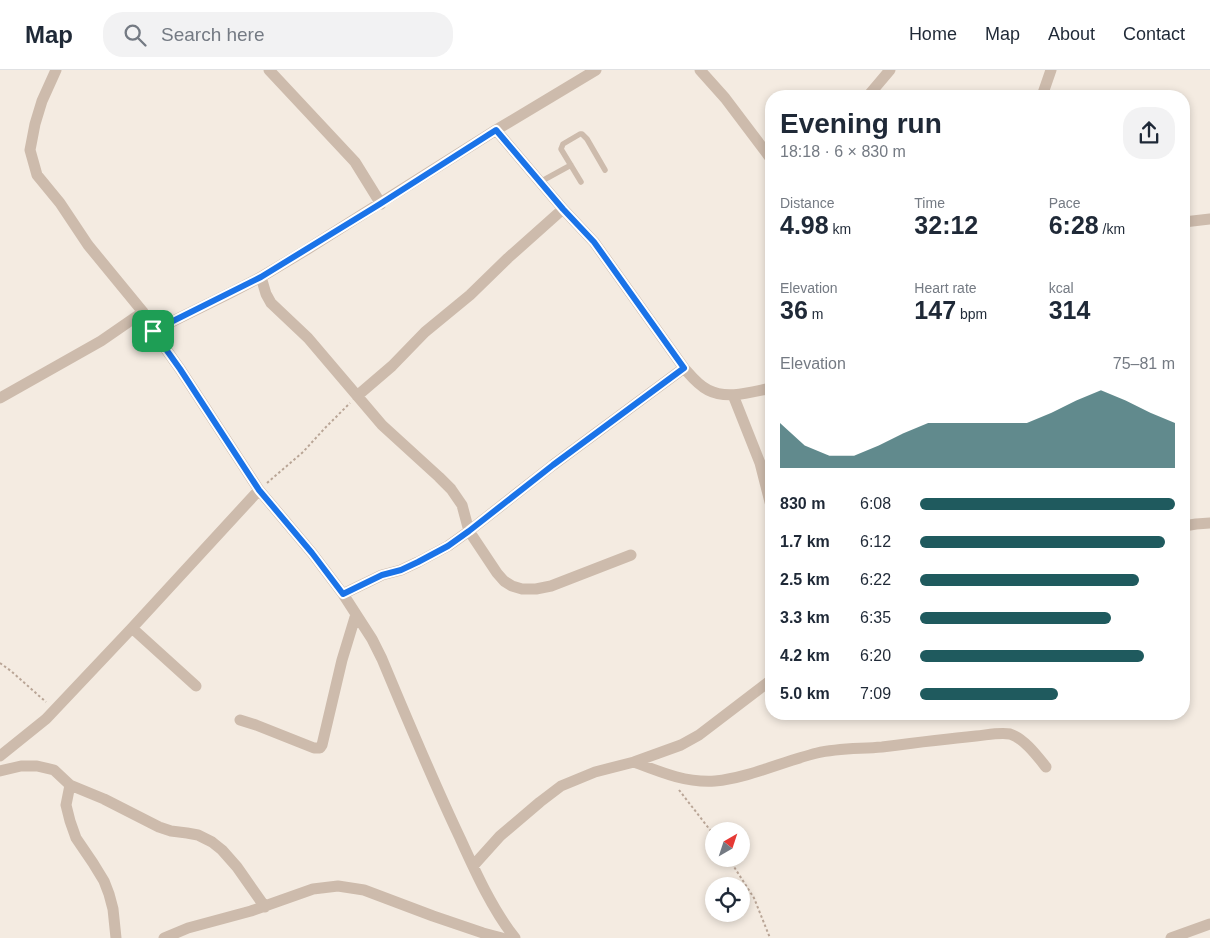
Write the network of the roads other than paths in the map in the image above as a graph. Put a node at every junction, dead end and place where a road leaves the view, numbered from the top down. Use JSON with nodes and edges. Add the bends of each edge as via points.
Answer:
{"nodes":[{"id":1,"x":56,"y":70,"type":"edge"},
{"id":2,"x":269,"y":70,"type":"edge"},
{"id":3,"x":596,"y":70,"type":"edge"},
{"id":4,"x":700,"y":70,"type":"edge"},
{"id":5,"x":890,"y":70,"type":"edge"},
{"id":6,"x":1051,"y":70,"type":"edge"},
{"id":7,"x":873,"y":90,"type":"edge"},
{"id":8,"x":1044,"y":90,"type":"edge"},
{"id":9,"x":496,"y":130,"type":"junction"},
{"id":10,"x":765,"y":151,"type":"edge"},
{"id":11,"x":571,"y":165,"type":"junction"},
{"id":12,"x":605,"y":170,"type":"dead end"},
{"id":13,"x":540,"y":182,"type":"junction"},
{"id":14,"x":581,"y":182,"type":"dead end"},
{"id":15,"x":380,"y":204,"type":"junction"},
{"id":16,"x":563,"y":209,"type":"junction"},
{"id":17,"x":1210,"y":219,"type":"edge"},
{"id":18,"x":1190,"y":221,"type":"edge"},
{"id":19,"x":261,"y":277,"type":"junction"},
{"id":20,"x":142,"y":312,"type":"junction"},
{"id":21,"x":153,"y":331,"type":"junction"},
{"id":22,"x":684,"y":368,"type":"junction"},
{"id":23,"x":765,"y":389,"type":"edge"},
{"id":24,"x":733,"y":395,"type":"junction"},
{"id":25,"x":357,"y":396,"type":"junction"},
{"id":26,"x":0,"y":398,"type":"edge"},
{"id":27,"x":765,"y":483,"type":"edge"},
{"id":28,"x":259,"y":490,"type":"junction"},
{"id":29,"x":1210,"y":523,"type":"edge"},
{"id":30,"x":1190,"y":525,"type":"edge"},
{"id":31,"x":469,"y":531,"type":"junction"},
{"id":32,"x":631,"y":555,"type":"dead end"},
{"id":33,"x":343,"y":594,"type":"junction"},
{"id":34,"x":356,"y":614,"type":"junction"},
{"id":35,"x":132,"y":628,"type":"junction"},
{"id":36,"x":765,"y":685,"type":"edge"},
{"id":37,"x":196,"y":686,"type":"dead end"},
{"id":38,"x":240,"y":720,"type":"dead end"},
{"id":39,"x":0,"y":756,"type":"edge"},
{"id":40,"x":634,"y":762,"type":"junction"},
{"id":41,"x":1046,"y":767,"type":"dead end"},
{"id":42,"x":0,"y":771,"type":"edge"},
{"id":43,"x":70,"y":785,"type":"junction"},
{"id":44,"x":473,"y":866,"type":"junction"},
{"id":45,"x":265,"y":907,"type":"junction"},
{"id":46,"x":1210,"y":924,"type":"edge"},
{"id":47,"x":116,"y":938,"type":"edge"},
{"id":48,"x":164,"y":938,"type":"edge"},
{"id":49,"x":502,"y":938,"type":"edge"},
{"id":50,"x":515,"y":938,"type":"edge"},
{"id":51,"x":1171,"y":938,"type":"edge"}],
"edges":[{"from":1,"to":20,"type":"street","via":[[42,101],[30,150],[38,175]]},
{"from":2,"to":15,"type":"street","via":[[355,162]]},
{"from":3,"to":9,"type":"street"},
{"from":4,"to":10,"type":"street"},
{"from":5,"to":7,"type":"street"},
{"from":6,"to":8,"type":"street"},
{"from":9,"to":13,"type":"street"},
{"from":9,"to":15,"type":"street"},
{"from":11,"to":12,"type":"lane","via":[[561,147],[582,134]]},
{"from":11,"to":13,"type":"lane"},
{"from":11,"to":14,"type":"lane"},
{"from":13,"to":16,"type":"street"},
{"from":15,"to":19,"type":"street"},
{"from":16,"to":22,"type":"street","via":[[594,242]]},
{"from":16,"to":25,"type":"street"},
{"from":17,"to":18,"type":"street"},
{"from":19,"to":21,"type":"street"},
{"from":19,"to":25,"type":"street","via":[[271,303],[308,338]]},
{"from":20,"to":21,"type":"street"},
{"from":20,"to":26,"type":"street","via":[[101,340]]},
{"from":21,"to":28,"type":"street"},
{"from":22,"to":24,"type":"street","via":[[708,390]]},
{"from":22,"to":31,"type":"street"},
{"from":23,"to":24,"type":"street"},
{"from":24,"to":27,"type":"street"},
{"from":25,"to":31,"type":"street","via":[[382,425],[451,489],[462,505]]},
{"from":28,"to":33,"type":"street"},
{"from":28,"to":35,"type":"street"},
{"from":29,"to":30,"type":"street"},
{"from":31,"to":32,"type":"street","via":[[504,581],[522,590],[551,586]]},
{"from":31,"to":33,"type":"street","via":[[418,562]]},
{"from":33,"to":34,"type":"street"},
{"from":34,"to":38,"type":"street","via":[[320,748]]},
{"from":34,"to":44,"type":"street","via":[[382,659]]},
{"from":35,"to":37,"type":"street"},
{"from":35,"to":39,"type":"street","via":[[55,710]]},
{"from":36,"to":40,"type":"street","via":[[699,735]]},
{"from":40,"to":41,"type":"street","via":[[682,779],[714,781],[731,779],[820,752],[1002,734],[1022,740]]},
{"from":40,"to":44,"type":"street","via":[[595,772],[562,786],[500,836]]},
{"from":42,"to":43,"type":"street","via":[[38,766],[54,770]]},
{"from":43,"to":45,"type":"street","via":[[159,827],[198,835],[212,842],[237,867]]},
{"from":43,"to":47,"type":"street","via":[[66,805],[70,821],[76,838],[106,888]]},
{"from":44,"to":50,"type":"street","via":[[501,919]]},
{"from":45,"to":48,"type":"street","via":[[188,928]]},
{"from":45,"to":49,"type":"street","via":[[313,889],[338,886],[364,890]]},
{"from":46,"to":51,"type":"street"}]}
